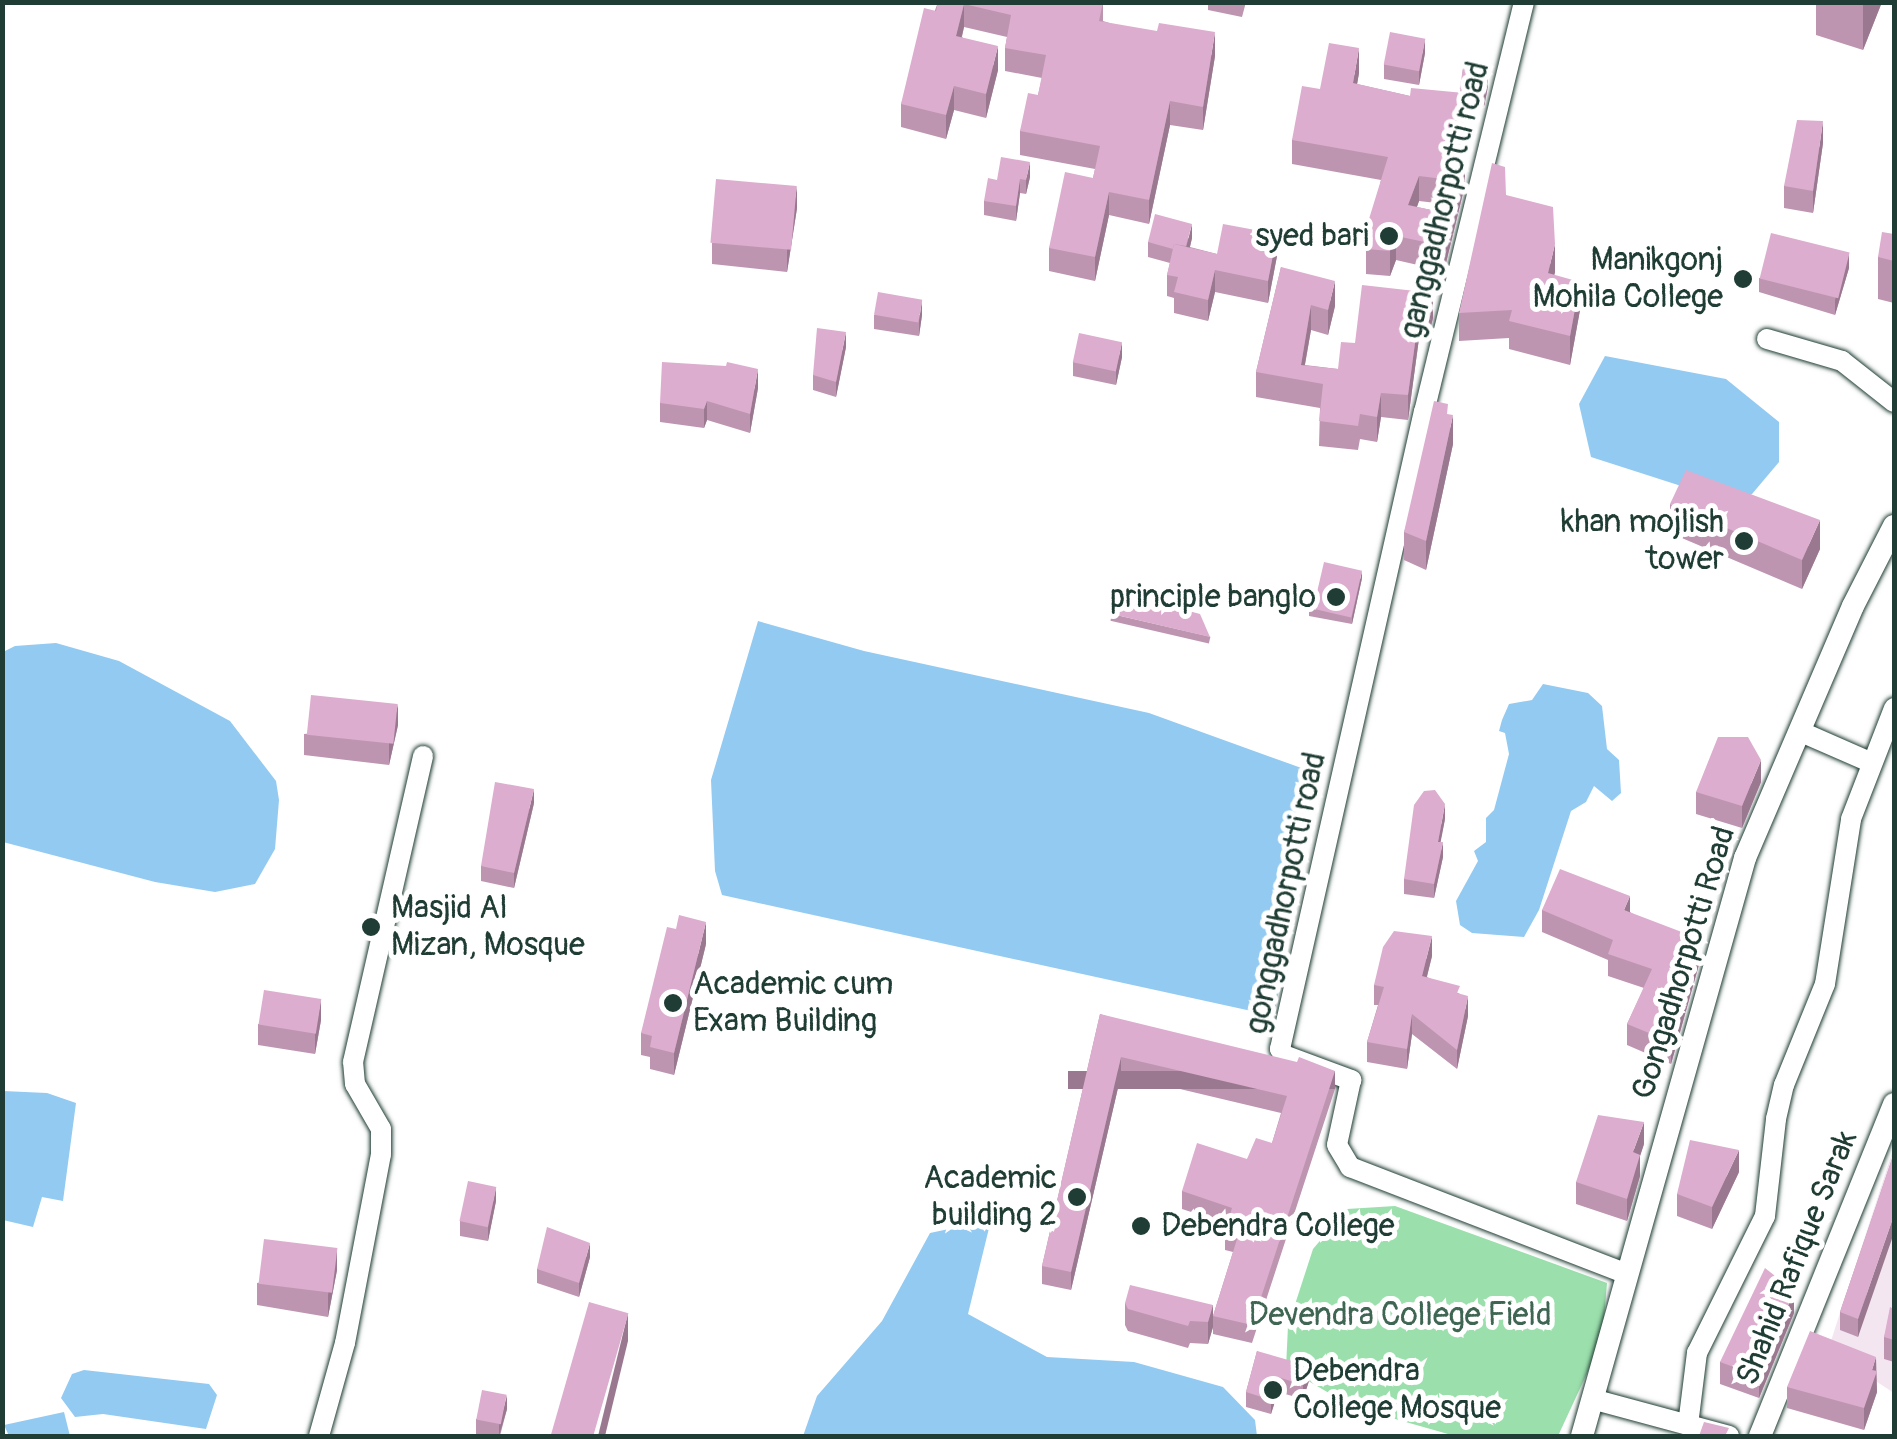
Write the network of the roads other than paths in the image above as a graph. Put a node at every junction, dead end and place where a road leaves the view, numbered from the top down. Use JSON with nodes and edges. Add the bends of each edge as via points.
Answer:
{"nodes":[{"id":1,"x":1524,"y":2,"type":"edge"},
{"id":2,"x":1767,"y":339,"type":"dead end"},
{"id":3,"x":1894,"y":402,"type":"edge"},
{"id":4,"x":1424,"y":412,"type":"joint"},
{"id":5,"x":1894,"y":526,"type":"edge"},
{"id":6,"x":1894,"y":708,"type":"edge"},
{"id":7,"x":1809,"y":735,"type":"junction"},
{"id":8,"x":423,"y":756,"type":"dead end"},
{"id":9,"x":1866,"y":761,"type":"junction"},
{"id":10,"x":1892,"y":1118,"type":"edge"},
{"id":11,"x":1625,"y":1273,"type":"junction"},
{"id":12,"x":1600,"y":1401,"type":"junction"},
{"id":13,"x":1683,"y":1423,"type":"junction"},
{"id":14,"x":320,"y":1436,"type":"edge"},
{"id":15,"x":1582,"y":1436,"type":"edge"},
{"id":16,"x":1730,"y":1436,"type":"edge"},
{"id":17,"x":1760,"y":1436,"type":"edge"}],
"edges":[{"from":1,"to":4,"type":"street","name":"ganggadhorpotti road"},
{"from":2,"to":3,"type":"street","via":[[1842,361]]},
{"from":4,"to":11,"type":"street","name":"gonggadhorpotti road","via":[[1280,1048],[1351,1080],[1338,1146],[1350,1166]]},
{"from":5,"to":7,"type":"street","name":"Gongadhorpotti Road","via":[[1853,606]]},
{"from":6,"to":9,"type":"street"},
{"from":7,"to":9,"type":"street"},
{"from":7,"to":11,"type":"street","name":"Gongadhorpotti Road","via":[[1745,858]]},
{"from":8,"to":14,"type":"street","via":[[353,1062],[356,1084],[381,1130],[381,1154],[346,1342]]},
{"from":9,"to":13,"type":"street","via":[[1825,984],[1776,1119],[1765,1216],[1697,1354]]},
{"from":10,"to":17,"type":"street","name":"Shahid Rafique Sarak"},
{"from":11,"to":12,"type":"street","name":"Gongadhorpotti Road"},
{"from":12,"to":13,"type":"street"},
{"from":12,"to":15,"type":"street","name":"Gongadhorpotti Road"},
{"from":13,"to":16,"type":"street"}]}
